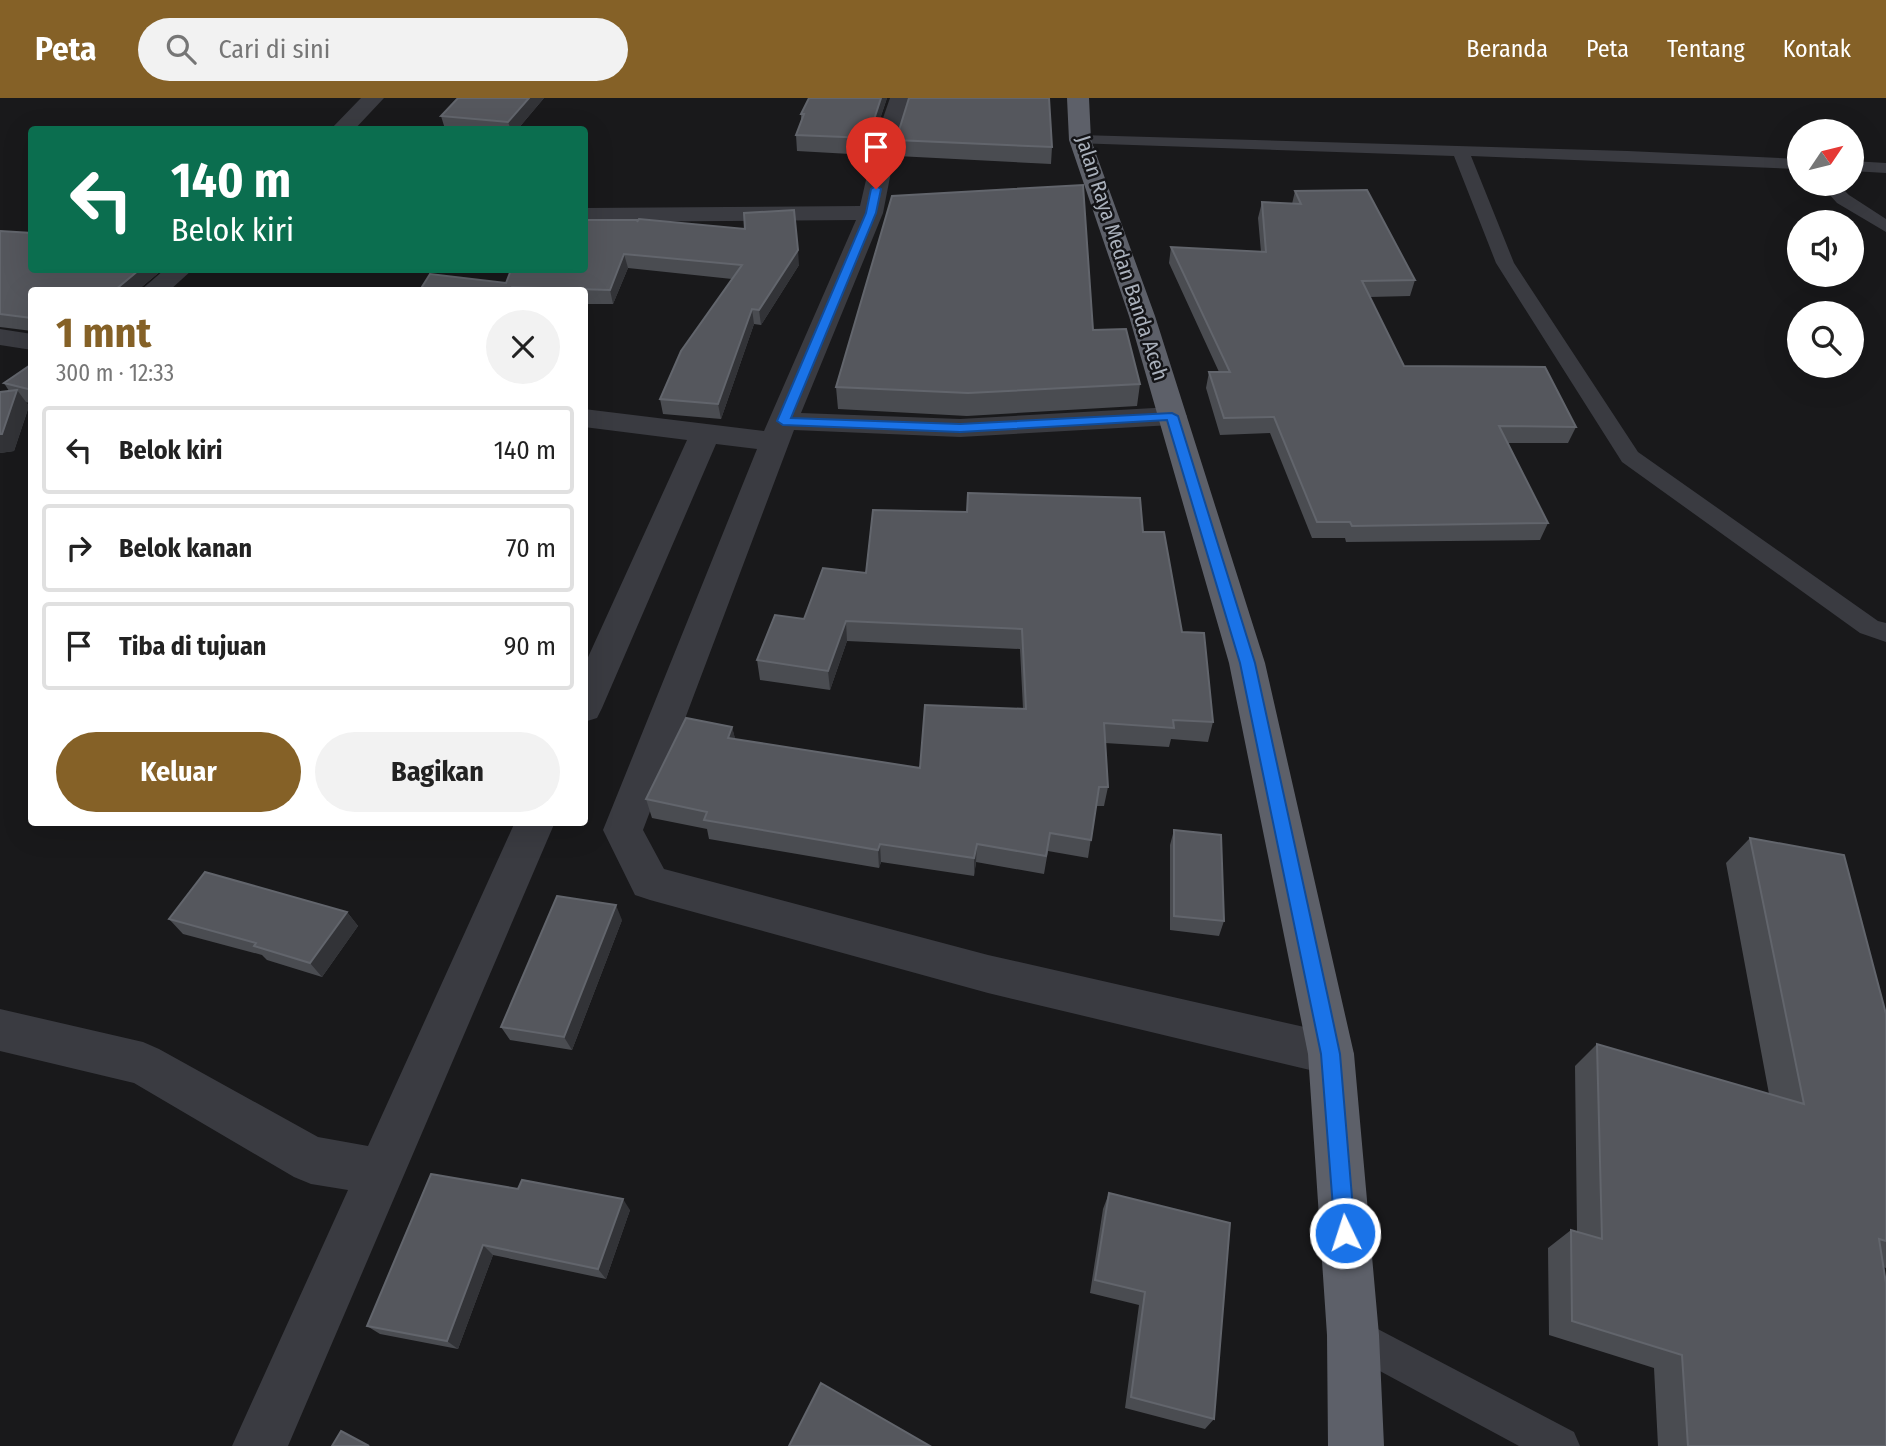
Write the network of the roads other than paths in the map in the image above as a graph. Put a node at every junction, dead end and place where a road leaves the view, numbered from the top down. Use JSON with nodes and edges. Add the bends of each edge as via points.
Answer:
{"nodes":[{"id":1,"x":373,"y":98,"type":"edge"},
{"id":2,"x":901,"y":98,"type":"edge"},
{"id":3,"x":1078,"y":98,"type":"edge"},
{"id":4,"x":345,"y":126,"type":"edge"},
{"id":5,"x":1080,"y":141,"type":"junction"},
{"id":6,"x":1460,"y":150,"type":"junction"},
{"id":7,"x":1787,"y":164,"type":"edge"},
{"id":8,"x":1864,"y":167,"type":"edge"},
{"id":9,"x":1886,"y":168,"type":"edge"},
{"id":10,"x":1840,"y":196,"type":"edge"},
{"id":11,"x":871,"y":213,"type":"junction"},
{"id":12,"x":588,"y":215,"type":"edge"},
{"id":13,"x":1886,"y":227,"type":"edge"},
{"id":14,"x":175,"y":273,"type":"edge"},
{"id":15,"x":158,"y":287,"type":"edge"},
{"id":16,"x":0,"y":337,"type":"edge"},
{"id":17,"x":28,"y":341,"type":"edge"},
{"id":18,"x":1172,"y":416,"type":"junction"},
{"id":19,"x":588,"y":419,"type":"edge"},
{"id":20,"x":779,"y":432,"type":"junction"},
{"id":21,"x":705,"y":435,"type":"junction"},
{"id":22,"x":1886,"y":633,"type":"edge"},
{"id":23,"x":588,"y":699,"type":"edge"},
{"id":24,"x":533,"y":826,"type":"edge"},
{"id":25,"x":0,"y":1030,"type":"edge"},
{"id":26,"x":1331,"y":1054,"type":"junction"},
{"id":27,"x":381,"y":1172,"type":"junction"},
{"id":28,"x":1353,"y":1335,"type":"junction"},
{"id":29,"x":260,"y":1446,"type":"edge"},
{"id":30,"x":1356,"y":1446,"type":"edge"},
{"id":31,"x":1560,"y":1446,"type":"edge"}],
"edges":[{"from":1,"to":4,"type":"street"},
{"from":2,"to":11,"type":"street","via":[[886,141]]},
{"from":3,"to":5,"type":"highway","name":"Jalan Raya Medan Banda Aceh"},
{"from":5,"to":6,"type":"lane"},
{"from":5,"to":18,"type":"highway","name":"Jalan Raya Medan Banda Aceh"},
{"from":6,"to":7,"type":"lane"},
{"from":6,"to":22,"type":"lane","via":[[1505,263],[1630,457],[1869,626]]},
{"from":8,"to":9,"type":"lane"},
{"from":10,"to":13,"type":"lane"},
{"from":11,"to":12,"type":"street"},
{"from":11,"to":20,"type":"street"},
{"from":14,"to":15,"type":"street"},
{"from":16,"to":17,"type":"street"},
{"from":18,"to":20,"type":"street"},
{"from":18,"to":26,"type":"highway","name":"Jalan Raya Medan Banda Aceh","via":[[1247,663]]},
{"from":19,"to":21,"type":"street"},
{"from":20,"to":21,"type":"street"},
{"from":20,"to":26,"type":"street","via":[[623,830],[650,883],[988,974]]},
{"from":21,"to":23,"type":"street"},
{"from":24,"to":27,"type":"street"},
{"from":25,"to":27,"type":"street","via":[[143,1064],[311,1160]]},
{"from":26,"to":28,"type":"highway","name":"Jalan Raya Medan Banda Aceh"},
{"from":27,"to":29,"type":"street"},
{"from":28,"to":30,"type":"highway","name":"Jalan Raya Medan Banda Aceh"},
{"from":28,"to":31,"type":"lane"}]}
